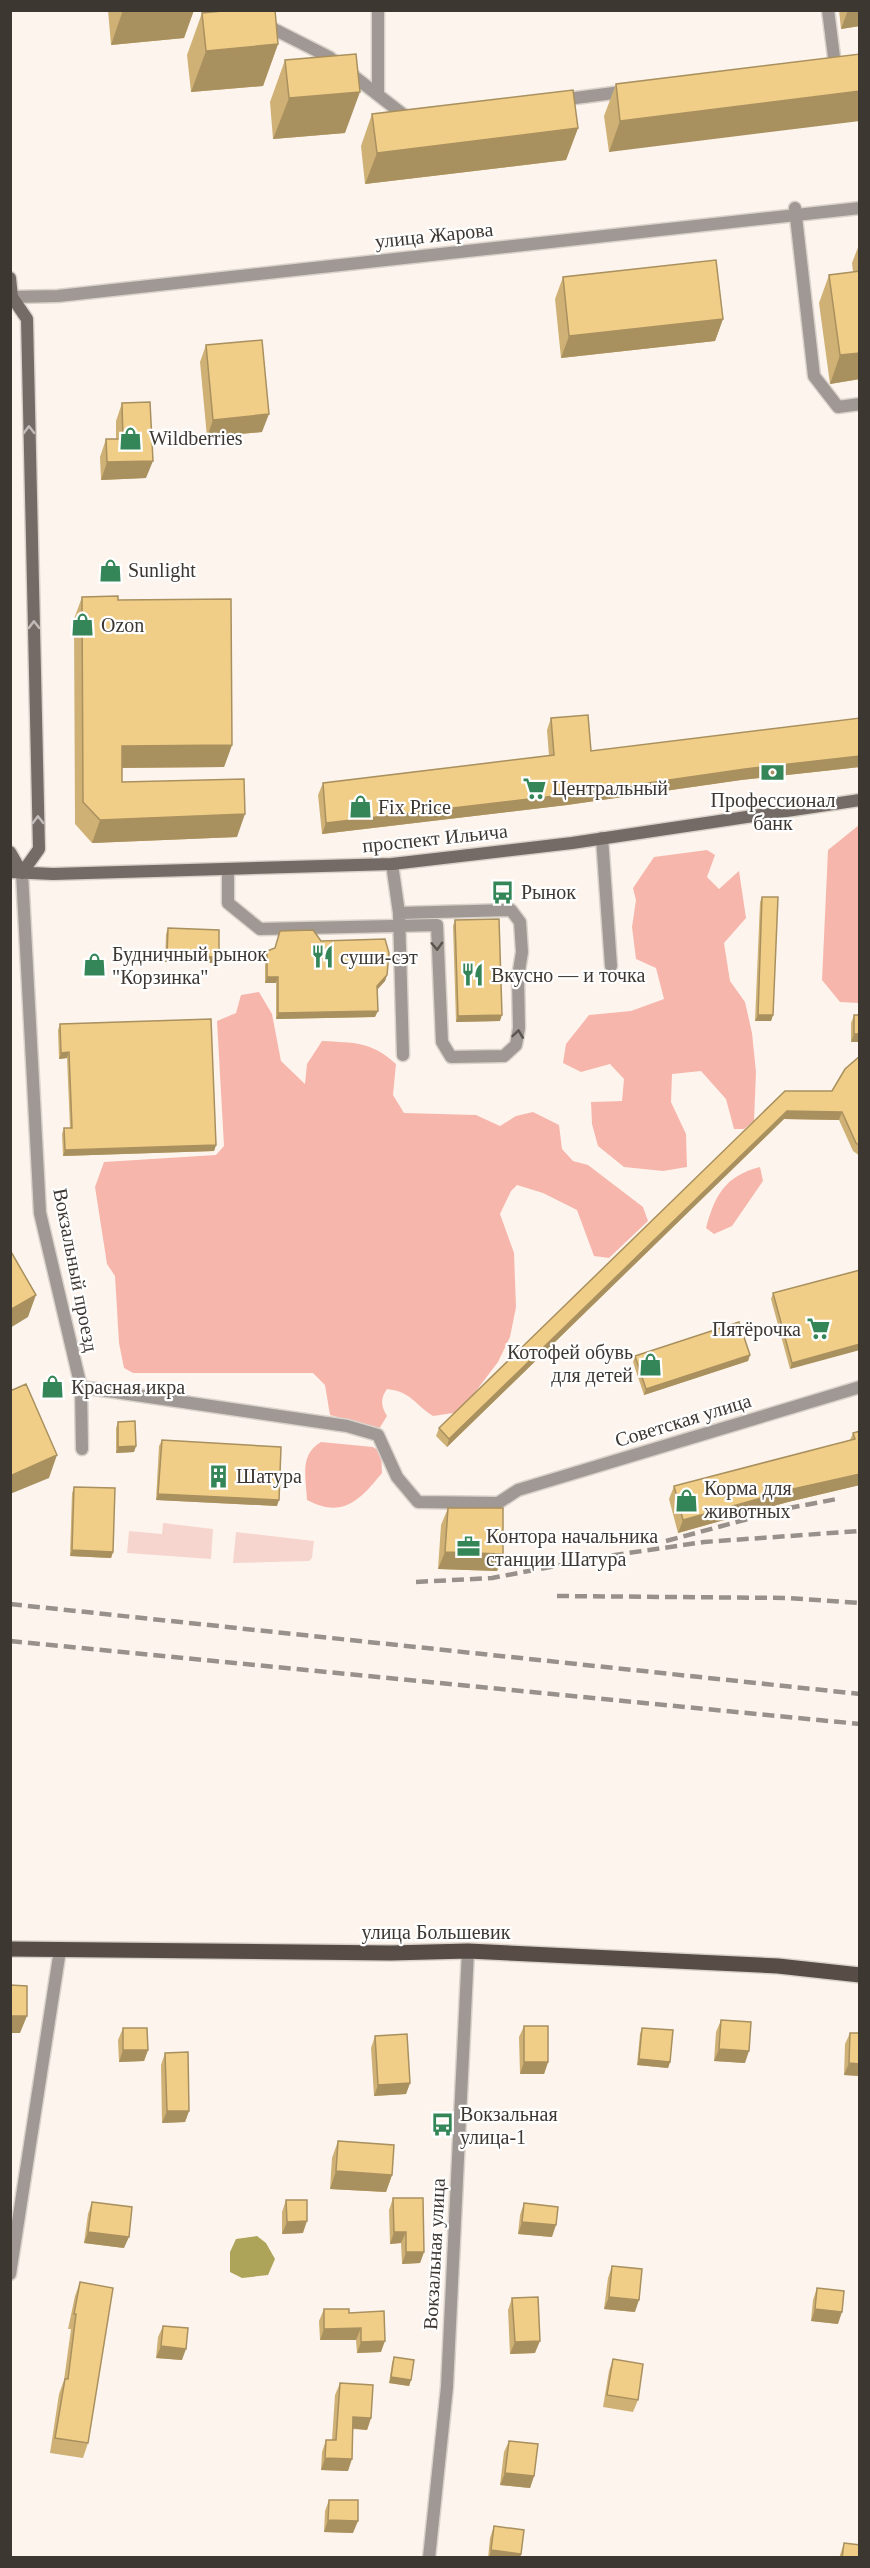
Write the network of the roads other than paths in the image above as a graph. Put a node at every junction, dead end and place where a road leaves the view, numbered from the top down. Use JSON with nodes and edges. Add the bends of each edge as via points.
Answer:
{"nodes":[{"id":1,"x":236,"y":10,"type":"edge"},
{"id":2,"x":378,"y":10,"type":"edge"},
{"id":3,"x":828,"y":10,"type":"edge"},
{"id":4,"x":851,"y":63,"type":"edge"},
{"id":5,"x":645,"y":89,"type":"edge"},
{"id":6,"x":378,"y":93,"type":"junction"},
{"id":7,"x":550,"y":101,"type":"edge"},
{"id":8,"x":419,"y":118,"type":"edge"},
{"id":9,"x":860,"y":208,"type":"edge"},
{"id":10,"x":795,"y":212,"type":"junction"},
{"id":11,"x":10,"y":278,"type":"edge"},
{"id":12,"x":11,"y":297,"type":"edge"},
{"id":13,"x":860,"y":404,"type":"edge"},
{"id":14,"x":860,"y":800,"type":"edge"},
{"id":15,"x":602,"y":838,"type":"junction"},
{"id":16,"x":10,"y":852,"type":"edge"},
{"id":17,"x":392,"y":864,"type":"junction"},
{"id":18,"x":228,"y":870,"type":"junction"},
{"id":19,"x":16,"y":873,"type":"edge"},
{"id":20,"x":399,"y":919,"type":"junction"},
{"id":21,"x":611,"y":966,"type":"dead end"},
{"id":22,"x":403,"y":1055,"type":"dead end"},
{"id":23,"x":81,"y":1387,"type":"junction"},
{"id":24,"x":860,"y":1388,"type":"edge"},
{"id":25,"x":82,"y":1449,"type":"dead end"},
{"id":26,"x":10,"y":1949,"type":"edge"},
{"id":27,"x":60,"y":1950,"type":"junction"},
{"id":28,"x":468,"y":1951,"type":"junction"},
{"id":29,"x":860,"y":1975,"type":"edge"},
{"id":30,"x":10,"y":2274,"type":"edge"},
{"id":31,"x":429,"y":2558,"type":"edge"}],
"edges":[{"from":1,"to":6,"type":"street","via":[[329,57]]},
{"from":2,"to":6,"type":"street"},
{"from":3,"to":4,"type":"street","via":[[829,66]]},
{"from":5,"to":7,"type":"street"},
{"from":6,"to":8,"type":"street","via":[[407,119]]},
{"from":9,"to":10,"type":"street","name":"улица Жарова"},
{"from":10,"to":12,"type":"street","name":"улица Жарова","via":[[58,296]]},
{"from":10,"to":13,"type":"street","via":[[814,376],[838,407]]},
{"from":11,"to":12,"type":"street"},
{"from":19,"to":12,"type":"street","one_way":true,"via":[[39,849],[27,319]]},
{"from":14,"to":15,"type":"street","name":"проспект Ильича"},
{"from":15,"to":17,"type":"street","name":"проспект Ильича"},
{"from":15,"to":21,"type":"street"},
{"from":16,"to":19,"type":"street"},
{"from":17,"to":18,"type":"street","name":"проспект Ильича"},
{"from":17,"to":20,"type":"street"},
{"from":18,"to":19,"type":"street","name":"проспект Ильича"},
{"from":18,"to":20,"type":"street","via":[[228,903],[260,929]]},
{"from":19,"to":23,"type":"street","name":"Вокзальный проезд","via":[[40,1213]]},
{"from":20,"to":20,"type":"street","one_way":true,"via":[[437,925],[442,1042],[451,1057],[504,1056],[516,1045],[519,1028],[520,922],[511,910]]},
{"from":20,"to":22,"type":"street"},
{"from":23,"to":24,"type":"street","name":"Советская улица","via":[[347,1426],[378,1435],[397,1477],[418,1502],[498,1503],[518,1490]]},
{"from":23,"to":25,"type":"street","name":"Вокзальный проезд"},
{"from":26,"to":27,"type":"main road","name":"улица Большевик"},
{"from":27,"to":28,"type":"main road","name":"улица Большевик"},
{"from":27,"to":30,"type":"street"},
{"from":28,"to":29,"type":"main road","name":"улица Большевик","via":[[777,1966]]},
{"from":28,"to":31,"type":"street","name":"Вокзальная улица","via":[[447,2387]]}]}
